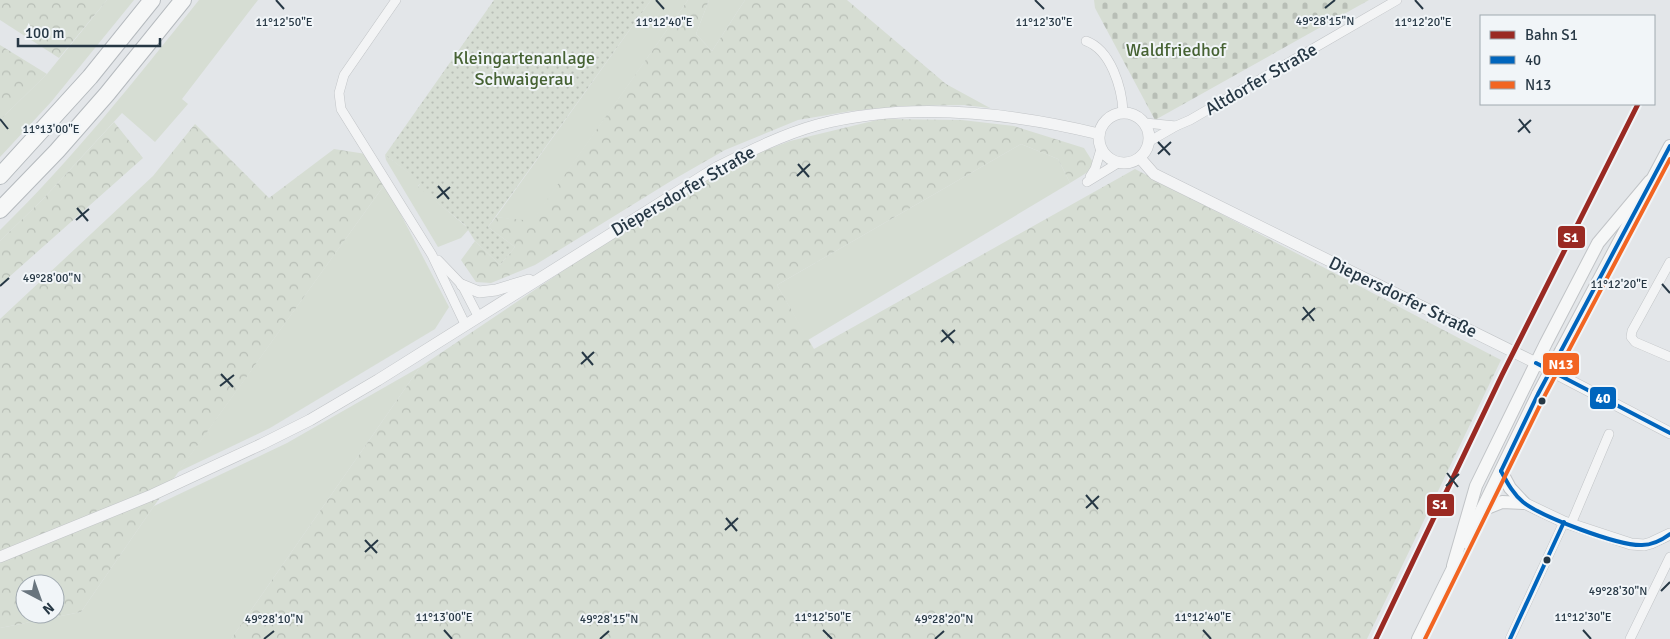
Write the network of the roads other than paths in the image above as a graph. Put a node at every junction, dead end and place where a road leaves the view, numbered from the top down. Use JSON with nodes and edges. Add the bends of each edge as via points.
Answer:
{"nodes":[{"id":1,"x":152,"y":0,"type":"edge"},
{"id":2,"x":182,"y":0,"type":"edge"},
{"id":3,"x":396,"y":0,"type":"edge"},
{"id":4,"x":1397,"y":0,"type":"edge"},
{"id":5,"x":1086,"y":41,"type":"dead end"},
{"id":6,"x":1123,"y":112,"type":"junction"},
{"id":7,"x":1145,"y":123,"type":"junction"},
{"id":8,"x":1176,"y":126,"type":"junction"},
{"id":9,"x":1099,"y":134,"type":"junction"},
{"id":10,"x":1150,"y":141,"type":"junction"},
{"id":11,"x":1670,"y":146,"type":"edge"},
{"id":12,"x":1101,"y":149,"type":"junction"},
{"id":13,"x":1140,"y":158,"type":"junction"},
{"id":14,"x":1118,"y":163,"type":"junction"},
{"id":15,"x":0,"y":176,"type":"edge"},
{"id":16,"x":1650,"y":181,"type":"junction"},
{"id":17,"x":0,"y":210,"type":"edge"},
{"id":18,"x":432,"y":255,"type":"junction"},
{"id":19,"x":1670,"y":262,"type":"edge"},
{"id":20,"x":544,"y":274,"type":"junction"},
{"id":21,"x":462,"y":286,"type":"junction"},
{"id":22,"x":478,"y":316,"type":"junction"},
{"id":23,"x":465,"y":324,"type":"junction"},
{"id":24,"x":1670,"y":357,"type":"edge"},
{"id":25,"x":1536,"y":363,"type":"junction"},
{"id":26,"x":1670,"y":433,"type":"edge"},
{"id":27,"x":1609,"y":434,"type":"dead end"},
{"id":28,"x":1501,"y":471,"type":"junction"},
{"id":29,"x":1524,"y":503,"type":"junction"},
{"id":30,"x":1482,"y":510,"type":"junction"},
{"id":31,"x":1567,"y":523,"type":"junction"},
{"id":32,"x":1670,"y":534,"type":"edge"},
{"id":33,"x":0,"y":557,"type":"edge"},
{"id":34,"x":1670,"y":557,"type":"edge"},
{"id":35,"x":1453,"y":566,"type":"junction"},
{"id":36,"x":1418,"y":639,"type":"edge"},
{"id":37,"x":1510,"y":639,"type":"edge"},
{"id":38,"x":1630,"y":639,"type":"edge"}],
"edges":[{"from":1,"to":15,"type":"highway","via":[[90,76]]},
{"from":2,"to":17,"type":"highway","via":[[58,151]]},
{"from":3,"to":18,"type":"street","via":[[344,75],[339,93],[341,109]]},
{"from":4,"to":8,"type":"street","name":"Altdorfer Straße"},
{"from":5,"to":6,"type":"street","via":[[1104,54],[1117,78]]},
{"from":6,"to":7,"type":"street","via":[[1132,113]]},
{"from":6,"to":9,"type":"street","via":[[1107,119]]},
{"from":7,"to":8,"type":"street"},
{"from":7,"to":10,"type":"street"},
{"from":8,"to":10,"type":"street","name":"Altdorfer Straße"},
{"from":9,"to":12,"type":"street"},
{"from":9,"to":20,"type":"street","name":"Diepersdorfer Straße","via":[[1052,123],[928,111],[882,114],[816,126],[763,144],[716,168]]},
{"from":10,"to":13,"type":"street"},
{"from":11,"to":16,"type":"main road"},
{"from":12,"to":14,"type":"street"},
{"from":12,"to":14,"type":"street","via":[[1087,182]]},
{"from":13,"to":14,"type":"street"},
{"from":13,"to":25,"type":"street","name":"Diepersdorfer Straße","via":[[1154,174]]},
{"from":16,"to":25,"type":"main road","via":[[1598,243]]},
{"from":16,"to":28,"type":"main road","bridge":true},
{"from":18,"to":21,"type":"street"},
{"from":18,"to":23,"type":"street"},
{"from":19,"to":24,"type":"street","via":[[1631,337],[1635,342]]},
{"from":20,"to":21,"type":"street","via":[[496,290],[479,292]]},
{"from":20,"to":22,"type":"street","name":"Diepersdorfer Straße"},
{"from":21,"to":22,"type":"street"},
{"from":22,"to":23,"type":"street","name":"Diepersdorfer Straße"},
{"from":23,"to":33,"type":"street","name":"Diepersdorfer Straße","via":[[310,420],[152,495]]},
{"from":25,"to":26,"type":"street","name":"Diepersdorfer Straße"},
{"from":25,"to":35,"type":"main road","via":[[1476,486]]},
{"from":27,"to":31,"type":"street"},
{"from":28,"to":29,"type":"main road","via":[[1510,488]]},
{"from":28,"to":30,"type":"main road"},
{"from":29,"to":30,"type":"main road","via":[[1502,502]]},
{"from":29,"to":31,"type":"street"},
{"from":30,"to":35,"type":"main road"},
{"from":31,"to":32,"type":"street","via":[[1637,545],[1651,543]]},
{"from":31,"to":37,"type":"street"},
{"from":34,"to":38,"type":"street"},
{"from":35,"to":36,"type":"main road"}]}
